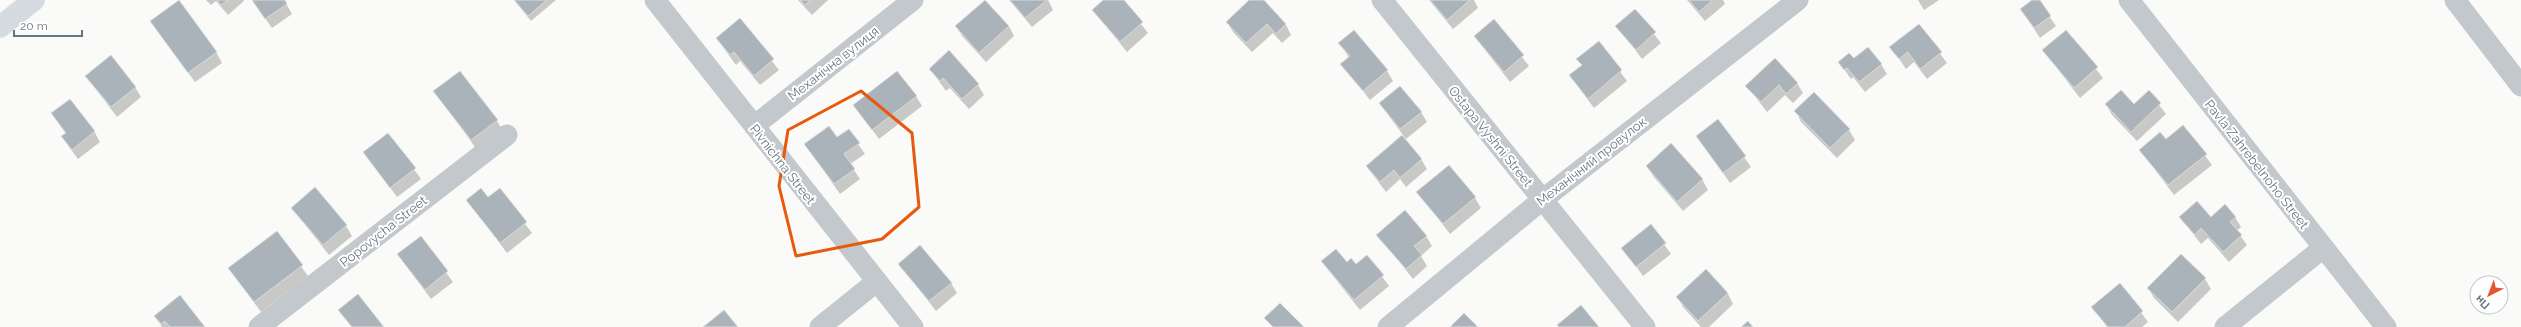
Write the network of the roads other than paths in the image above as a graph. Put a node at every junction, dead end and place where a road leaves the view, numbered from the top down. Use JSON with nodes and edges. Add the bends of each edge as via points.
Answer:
{"nodes":[{"id":1,"x":34,"y":0,"type":"edge"},
{"id":2,"x":655,"y":0,"type":"edge"},
{"id":3,"x":913,"y":0,"type":"edge"},
{"id":4,"x":1382,"y":0,"type":"edge"},
{"id":5,"x":1798,"y":0,"type":"edge"},
{"id":6,"x":2128,"y":0,"type":"edge"},
{"id":7,"x":2455,"y":0,"type":"edge"},
{"id":8,"x":0,"y":27,"type":"edge"},
{"id":9,"x":2521,"y":86,"type":"edge"},
{"id":10,"x":754,"y":126,"type":"junction"},
{"id":11,"x":507,"y":135,"type":"dead end"},
{"id":12,"x":1542,"y":200,"type":"junction"},
{"id":13,"x":2323,"y":248,"type":"junction"},
{"id":14,"x":876,"y":282,"type":"junction"},
{"id":15,"x":259,"y":327,"type":"edge"},
{"id":16,"x":820,"y":327,"type":"edge"},
{"id":17,"x":913,"y":327,"type":"edge"},
{"id":18,"x":1388,"y":327,"type":"edge"},
{"id":19,"x":1645,"y":327,"type":"edge"},
{"id":20,"x":2225,"y":327,"type":"edge"},
{"id":21,"x":2386,"y":327,"type":"edge"}],
"edges":[{"from":1,"to":8,"type":"main road"},
{"from":2,"to":10,"type":"street","name":"Pivnichna Street"},
{"from":3,"to":10,"type":"street","name":"Механічна вулиця"},
{"from":4,"to":12,"type":"street","name":"Ostapa Vyshni Street"},
{"from":5,"to":12,"type":"street","name":"Механічний провулок"},
{"from":6,"to":13,"type":"street","name":"Pavla Zahrebelnoho Street"},
{"from":7,"to":9,"type":"street"},
{"from":10,"to":14,"type":"street","name":"Pivnichna Street"},
{"from":11,"to":15,"type":"street","name":"Popovycha Street"},
{"from":12,"to":18,"type":"street","name":"Механічний провулок"},
{"from":12,"to":19,"type":"street","name":"Ostapa Vyshni Street"},
{"from":13,"to":20,"type":"street"},
{"from":13,"to":21,"type":"street","name":"Pavla Zahrebelnoho Street"},
{"from":14,"to":16,"type":"street"},
{"from":14,"to":17,"type":"street","name":"Pivnichna Street"}]}
